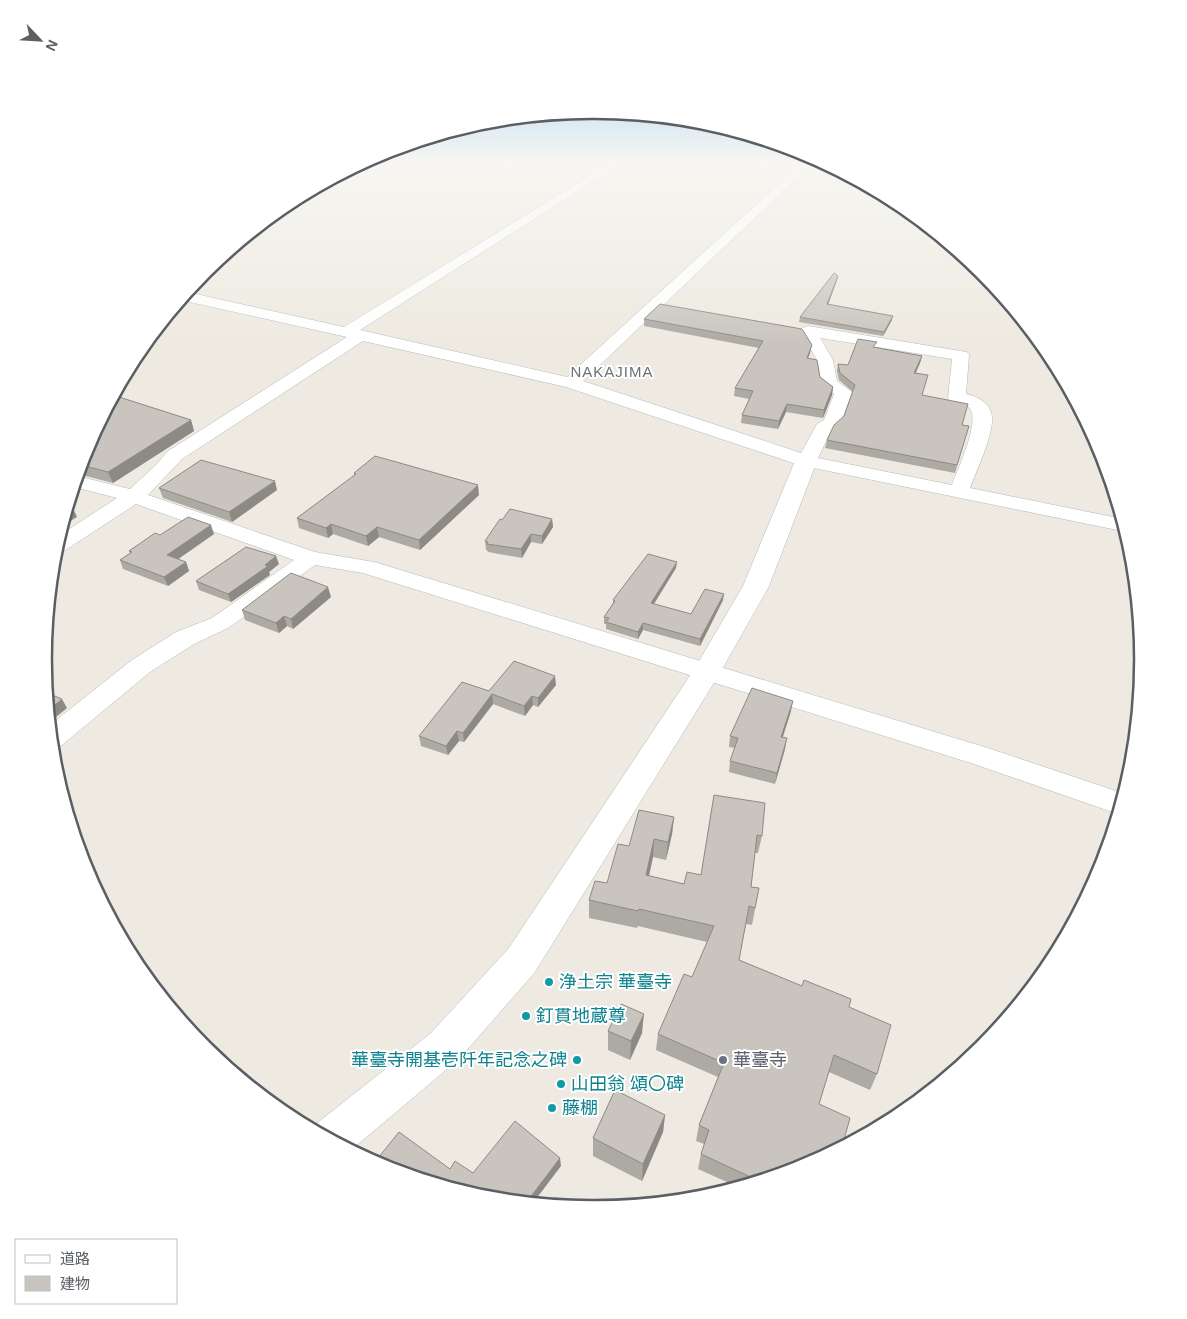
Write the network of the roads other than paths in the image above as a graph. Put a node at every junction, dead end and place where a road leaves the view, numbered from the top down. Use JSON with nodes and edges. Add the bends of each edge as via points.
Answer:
{"nodes":[{"id":1,"x":527,"y":222,"type":"edge"},
{"id":2,"x":745,"y":222,"type":"edge"},
{"id":3,"x":192,"y":298,"type":"edge"},
{"id":4,"x":657,"y":304,"type":"junction"},
{"id":5,"x":676,"y":307,"type":"edge"},
{"id":6,"x":789,"y":328,"type":"edge"},
{"id":7,"x":808,"y":331,"type":"junction"},
{"id":8,"x":354,"y":333,"type":"junction"},
{"id":9,"x":571,"y":383,"type":"junction"},
{"id":10,"x":806,"y":461,"type":"junction"},
{"id":11,"x":82,"y":483,"type":"edge"},
{"id":12,"x":958,"y":492,"type":"junction"},
{"id":13,"x":132,"y":496,"type":"junction"},
{"id":14,"x":1117,"y":524,"type":"edge"},
{"id":15,"x":66,"y":540,"type":"edge"},
{"id":16,"x":311,"y":558,"type":"junction"},
{"id":17,"x":706,"y":673,"type":"junction"},
{"id":18,"x":58,"y":733,"type":"edge"},
{"id":19,"x":1115,"y":802,"type":"edge"},
{"id":20,"x":336,"y":1135,"type":"edge"}],
"edges":[{"from":1,"to":8,"type":"street"},
{"from":2,"to":4,"type":"street"},
{"from":3,"to":8,"type":"street"},
{"from":4,"to":5,"type":"street"},
{"from":4,"to":9,"type":"street"},
{"from":6,"to":7,"type":"street"},
{"from":7,"to":10,"type":"street","via":[[825,360],[829,383],[843,392],[832,423],[824,428]]},
{"from":7,"to":12,"type":"street","via":[[960,355],[956,398],[973,401],[982,412],[982,428]]},
{"from":8,"to":9,"type":"street"},
{"from":8,"to":13,"type":"street","via":[[175,456],[163,471]]},
{"from":9,"to":10,"type":"street"},
{"from":10,"to":12,"type":"street"},
{"from":10,"to":17,"type":"street","via":[[756,586]]},
{"from":11,"to":13,"type":"street"},
{"from":12,"to":14,"type":"street"},
{"from":13,"to":15,"type":"street","via":[[127,503]]},
{"from":13,"to":16,"type":"street"},
{"from":16,"to":17,"type":"street","via":[[366,567]]},
{"from":16,"to":18,"type":"street","via":[[220,623],[186,638],[141,666]]},
{"from":17,"to":19,"type":"street","via":[[981,756]]},
{"from":17,"to":20,"type":"street","via":[[522,960],[445,1046]]}]}
